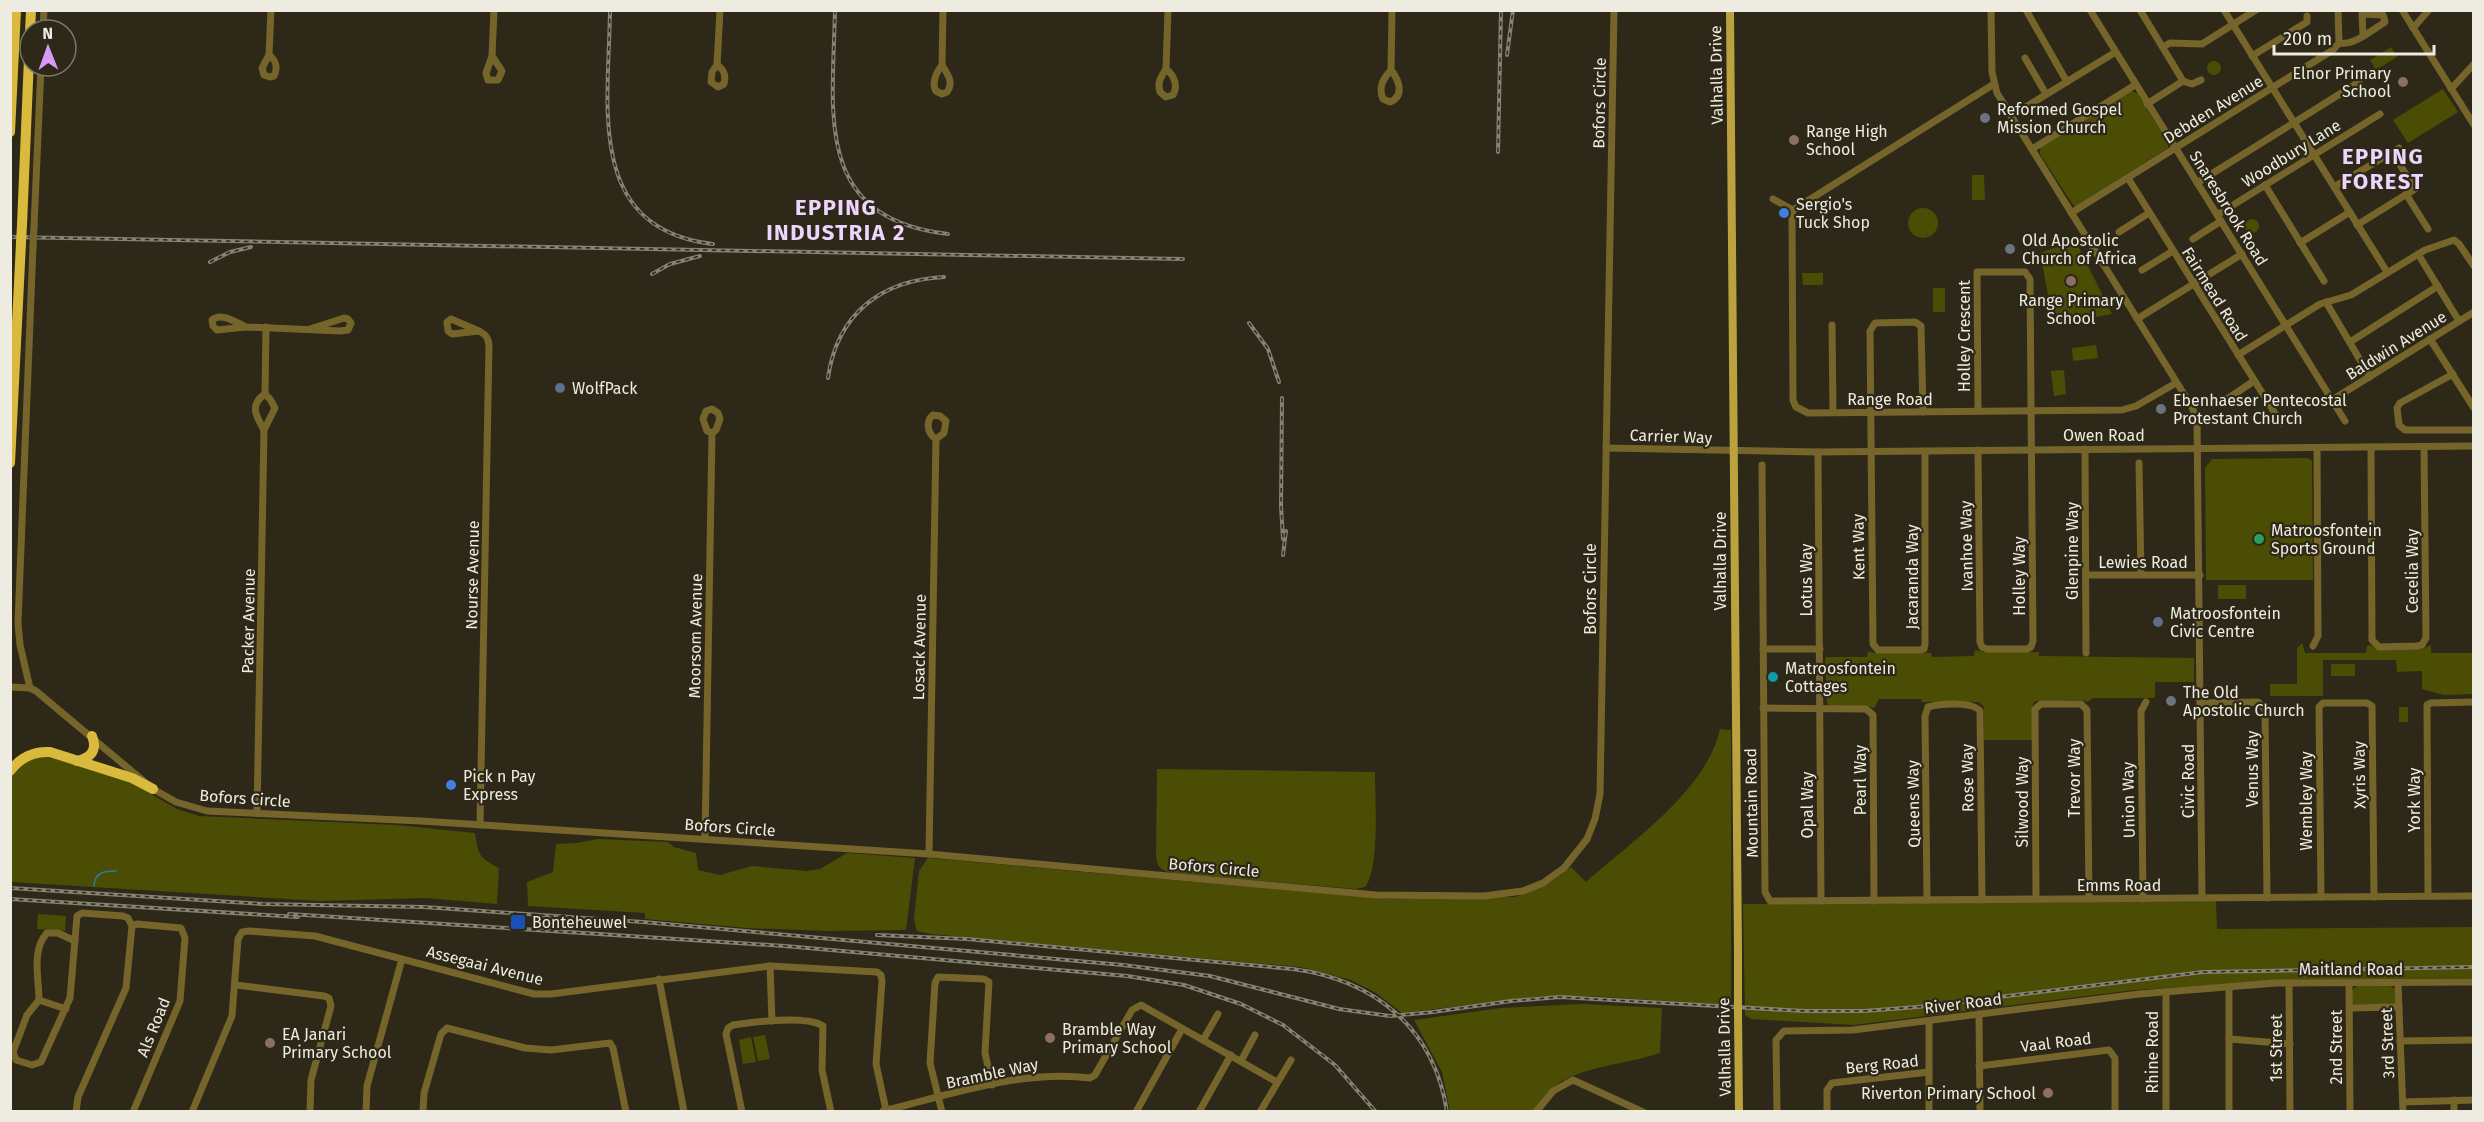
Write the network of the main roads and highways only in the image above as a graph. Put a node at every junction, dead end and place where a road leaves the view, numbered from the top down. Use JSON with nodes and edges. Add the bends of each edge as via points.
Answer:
{"nodes":[{"id":1,"x":16,"y":10,"type":"edge"},
{"id":2,"x":31,"y":10,"type":"edge"},
{"id":3,"x":1730,"y":10,"type":"edge"},
{"id":4,"x":10,"y":132,"type":"edge"},
{"id":5,"x":10,"y":463,"type":"edge"},
{"id":6,"x":92,"y":736,"type":"road end"},
{"id":7,"x":76,"y":761,"type":"junction"},
{"id":8,"x":10,"y":771,"type":"edge"},
{"id":9,"x":153,"y":789,"type":"road end"},
{"id":10,"x":1739,"y":1112,"type":"edge"}],
"edges":[{"from":1,"to":4,"type":"highway"},
{"from":2,"to":5,"type":"highway","bridge":true},
{"from":3,"to":10,"type":"main road","name":"Valhalla Drive","bridge":true},
{"from":6,"to":7,"type":"highway","via":[[93,753]]},
{"from":7,"to":8,"type":"highway","via":[[54,753],[37,753],[21,760]]},
{"from":7,"to":9,"type":"highway","via":[[132,778]]}]}
